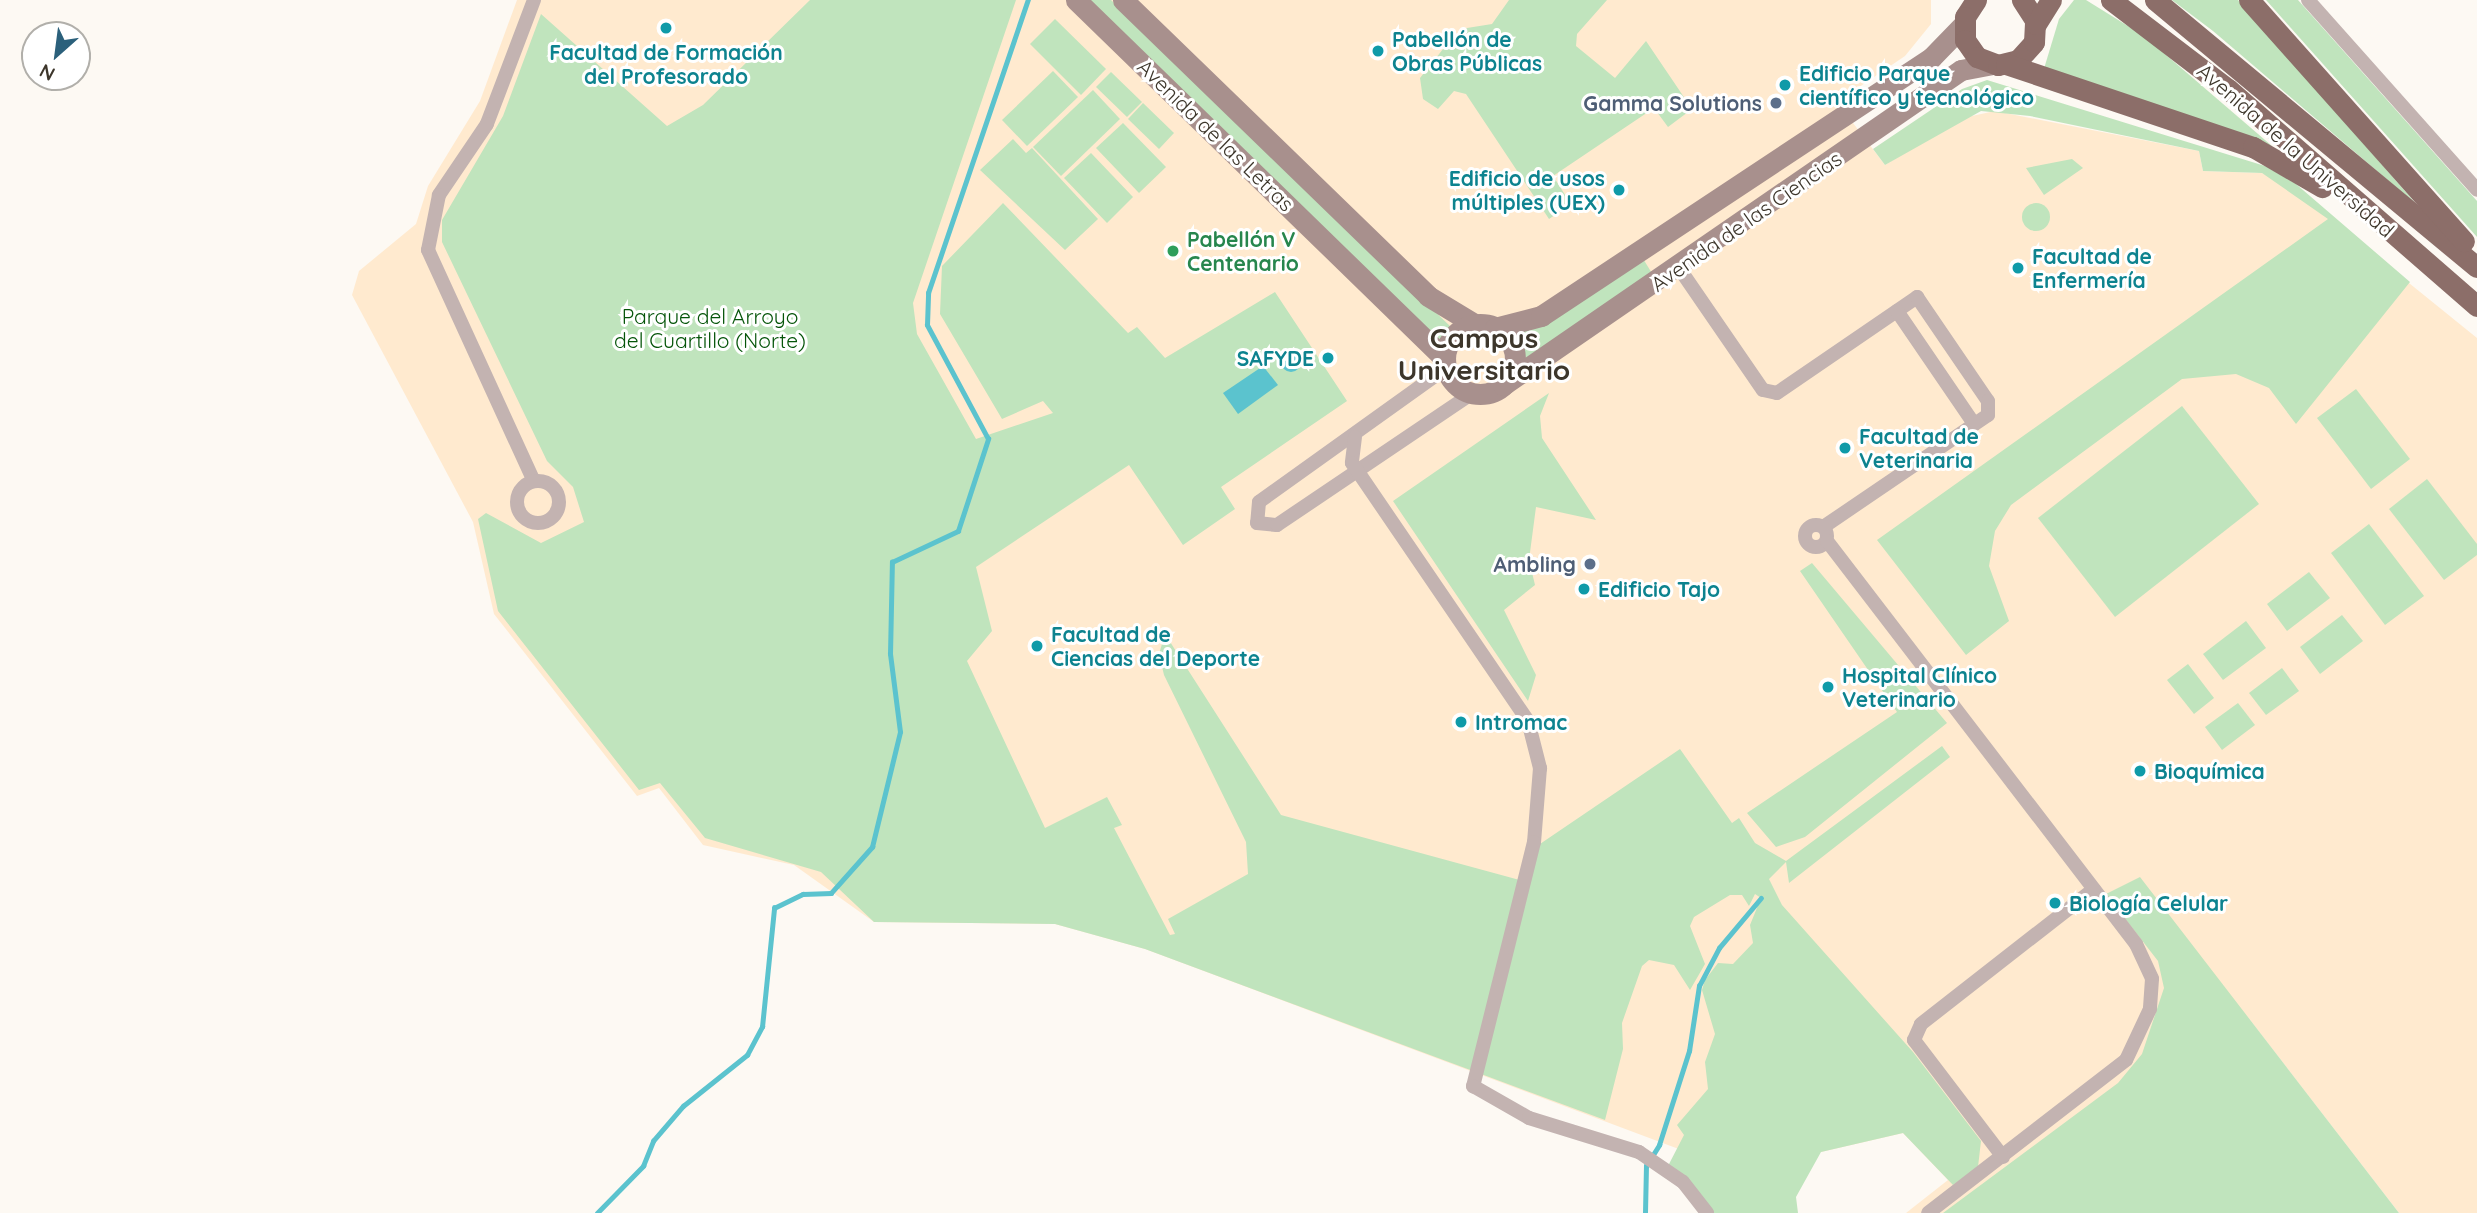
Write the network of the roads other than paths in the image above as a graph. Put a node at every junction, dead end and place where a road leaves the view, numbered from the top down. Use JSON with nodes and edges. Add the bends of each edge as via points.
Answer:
{"nodes":[{"id":1,"x":534,"y":0,"type":"edge"},
{"id":2,"x":1076,"y":0,"type":"edge"},
{"id":3,"x":1123,"y":0,"type":"edge"},
{"id":4,"x":2022,"y":0,"type":"edge"},
{"id":5,"x":2051,"y":0,"type":"edge"},
{"id":6,"x":2111,"y":0,"type":"edge"},
{"id":7,"x":2155,"y":0,"type":"edge"},
{"id":8,"x":2249,"y":0,"type":"edge"},
{"id":9,"x":2308,"y":0,"type":"edge"},
{"id":10,"x":1970,"y":8,"type":"edge"},
{"id":11,"x":2036,"y":23,"type":"junction"},
{"id":12,"x":1998,"y":64,"type":"junction"},
{"id":13,"x":2477,"y":190,"type":"edge"},
{"id":14,"x":2391,"y":232,"type":"junction"},
{"id":15,"x":2477,"y":256,"type":"edge"},
{"id":16,"x":2477,"y":267,"type":"edge"},
{"id":17,"x":1679,"y":268,"type":"junction"},
{"id":18,"x":2477,"y":306,"type":"edge"},
{"id":19,"x":1897,"y":311,"type":"junction"},
{"id":20,"x":1485,"y":327,"type":"junction"},
{"id":21,"x":1446,"y":363,"type":"junction"},
{"id":22,"x":1503,"y":385,"type":"junction"},
{"id":23,"x":1473,"y":393,"type":"junction"},
{"id":24,"x":1974,"y":424,"type":"junction"},
{"id":25,"x":1355,"y":437,"type":"junction"},
{"id":26,"x":1357,"y":471,"type":"junction"},
{"id":27,"x":534,"y":481,"type":"dead end"},
{"id":28,"x":2094,"y":890,"type":"junction"},
{"id":29,"x":2003,"y":1157,"type":"junction"},
{"id":30,"x":1707,"y":1213,"type":"edge"},
{"id":31,"x":1928,"y":1213,"type":"edge"}],
"edges":[{"from":1,"to":27,"type":"street","via":[[487,124],[439,194],[428,250]]},
{"from":2,"to":21,"type":"main road","name":"Avenida de las Letras"},
{"from":3,"to":20,"type":"main road","name":"Avenida de las Letras","via":[[1428,296]]},
{"from":4,"to":11,"type":"highway"},
{"from":5,"to":11,"type":"highway"},
{"from":6,"to":14,"type":"highway","name":"Avenida de la Universidad","via":[[2228,89]]},
{"from":7,"to":16,"type":"highway","name":"Avenida de la Universidad"},
{"from":8,"to":15,"type":"highway"},
{"from":9,"to":13,"type":"street"},
{"from":10,"to":12,"type":"highway","via":[[1970,50]]},
{"from":10,"to":20,"type":"main road","name":"Avenida de las Ciencias","via":[[1931,58],[1541,316]]},
{"from":11,"to":12,"type":"highway","via":[[2028,52]]},
{"from":12,"to":14,"type":"highway","via":[[2253,147]]},
{"from":12,"to":17,"type":"main road","name":"Avenida de las Ciencias","via":[[1961,70]]},
{"from":14,"to":18,"type":"highway","name":"Avenida de la Universidad"},
{"from":17,"to":19,"type":"street","via":[[1763,390],[1777,393]]},
{"from":17,"to":22,"type":"main road","name":"Avenida de las Ciencias"},
{"from":19,"to":24,"type":"street"},
{"from":19,"to":24,"type":"street","via":[[1917,297],[1988,401],[1988,415]]},
{"from":20,"to":21,"type":"main road","via":[[1454,336]]},
{"from":20,"to":22,"type":"main road","via":[[1514,357]]},
{"from":21,"to":23,"type":"main road","via":[[1456,384]]},
{"from":21,"to":25,"type":"street"},
{"from":22,"to":23,"type":"main road"},
{"from":23,"to":26,"type":"street"},
{"from":24,"to":28,"type":"street","via":[[1823,539]]},
{"from":25,"to":26,"type":"street","via":[[1350,456]]},
{"from":25,"to":26,"type":"street","via":[[1259,502],[1254,518],[1263,527],[1277,526]]},
{"from":26,"to":30,"type":"street","via":[[1528,721],[1540,768],[1534,842],[1473,1086],[1530,1118],[1643,1154],[1658,1163]]},
{"from":28,"to":29,"type":"street","via":[[2146,958],[2150,1009],[2141,1036],[2094,1091]]},
{"from":28,"to":29,"type":"street","via":[[1921,1024],[1914,1040]]},
{"from":29,"to":31,"type":"street"}]}
